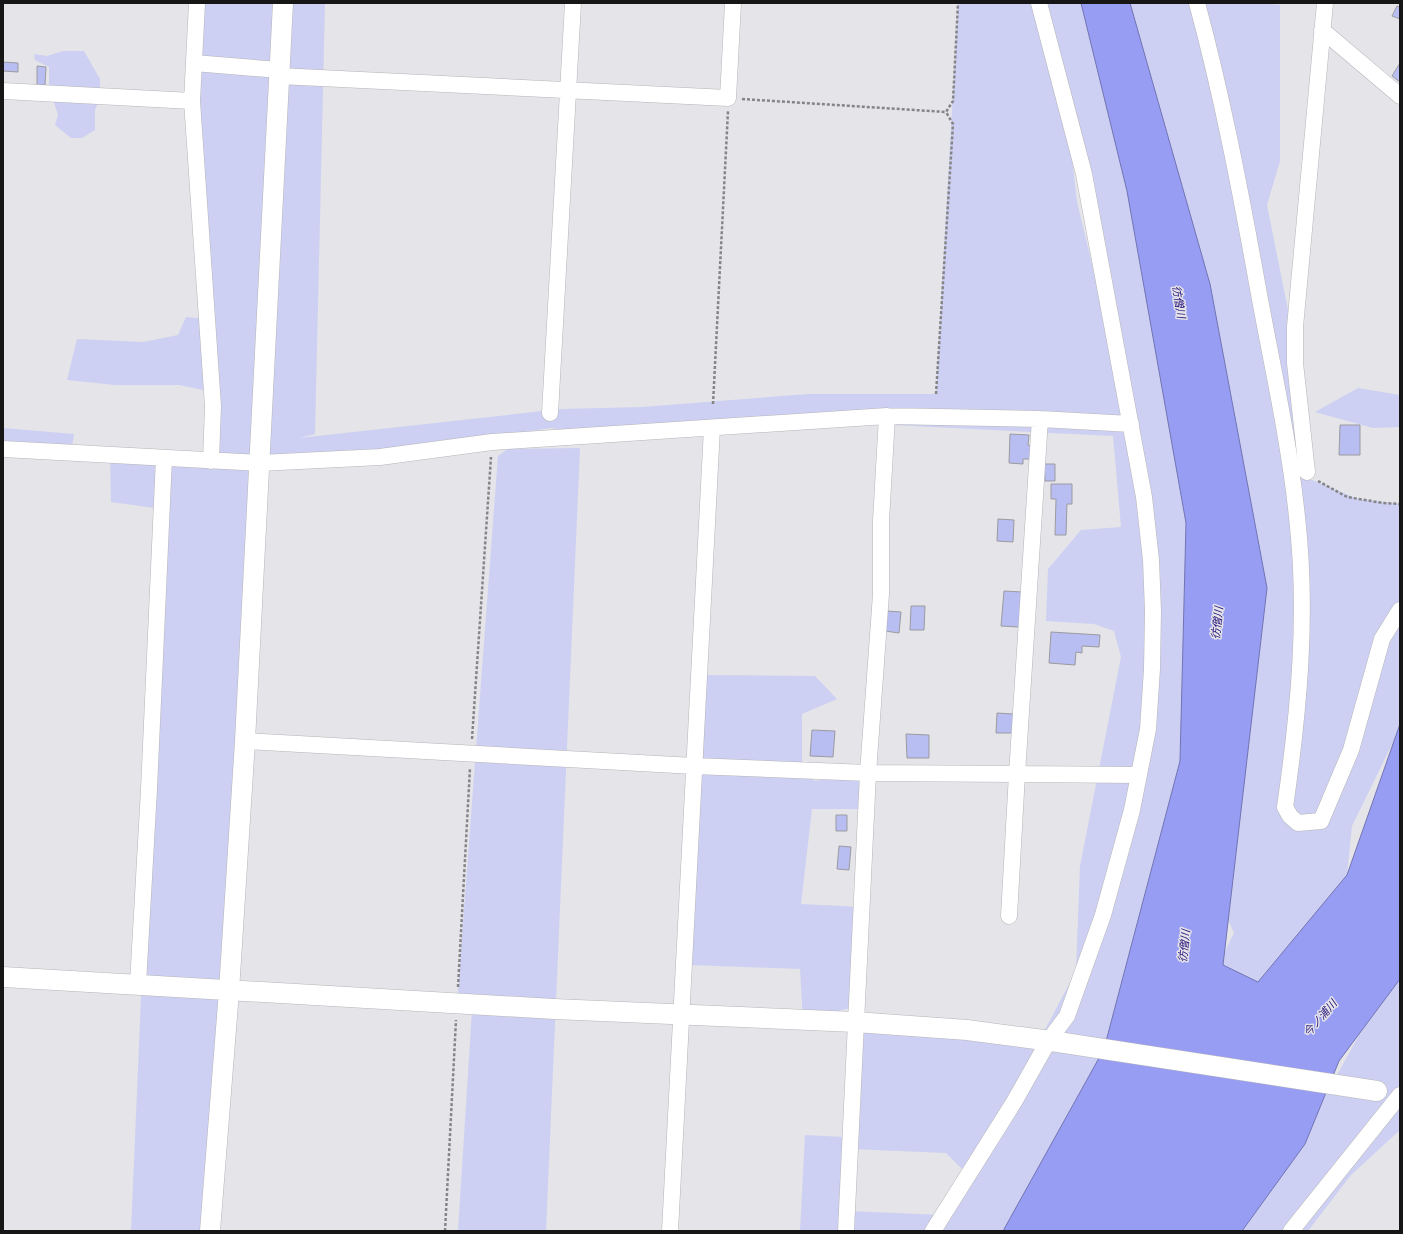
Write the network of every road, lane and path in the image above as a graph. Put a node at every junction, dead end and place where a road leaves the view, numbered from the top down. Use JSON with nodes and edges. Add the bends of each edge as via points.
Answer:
{"nodes":[{"id":1,"x":198,"y":3,"type":"edge"},
{"id":2,"x":283,"y":3,"type":"edge"},
{"id":3,"x":572,"y":3,"type":"edge"},
{"id":4,"x":733,"y":3,"type":"edge"},
{"id":5,"x":958,"y":3,"type":"edge"},
{"id":6,"x":1039,"y":3,"type":"edge"},
{"id":7,"x":1197,"y":3,"type":"edge"},
{"id":8,"x":1325,"y":3,"type":"edge"},
{"id":9,"x":1322,"y":30,"type":"junction"},
{"id":10,"x":194,"y":63,"type":"junction"},
{"id":11,"x":279,"y":73,"type":"junction"},
{"id":12,"x":567,"y":90,"type":"junction"},
{"id":13,"x":3,"y":91,"type":"edge"},
{"id":14,"x":1400,"y":96,"type":"edge"},
{"id":15,"x":728,"y":98,"type":"junction"},
{"id":16,"x":192,"y":101,"type":"junction"},
{"id":17,"x":946,"y":112,"type":"junction"},
{"id":18,"x":936,"y":394,"type":"dead end"},
{"id":19,"x":712,"y":404,"type":"dead end"},
{"id":20,"x":550,"y":413,"type":"dead end"},
{"id":21,"x":887,"y":416,"type":"junction"},
{"id":22,"x":1040,"y":420,"type":"junction"},
{"id":23,"x":1131,"y":424,"type":"junction"},
{"id":24,"x":712,"y":428,"type":"junction"},
{"id":25,"x":492,"y":442,"type":"junction"},
{"id":26,"x":3,"y":449,"type":"edge"},
{"id":27,"x":164,"y":458,"type":"junction"},
{"id":28,"x":211,"y":460,"type":"junction"},
{"id":29,"x":260,"y":463,"type":"junction"},
{"id":30,"x":1308,"y":472,"type":"joint"},
{"id":31,"x":1400,"y":504,"type":"edge"},
{"id":32,"x":1400,"y":610,"type":"edge"},
{"id":33,"x":245,"y":741,"type":"junction"},
{"id":34,"x":471,"y":753,"type":"junction"},
{"id":35,"x":694,"y":766,"type":"junction"},
{"id":36,"x":868,"y":773,"type":"junction"},
{"id":37,"x":1017,"y":774,"type":"junction"},
{"id":38,"x":1139,"y":775,"type":"junction"},
{"id":39,"x":1009,"y":916,"type":"dead end"},
{"id":40,"x":3,"y":977,"type":"edge"},
{"id":41,"x":138,"y":984,"type":"junction"},
{"id":42,"x":230,"y":991,"type":"junction"},
{"id":43,"x":457,"y":1003,"type":"junction"},
{"id":44,"x":681,"y":1014,"type":"junction"},
{"id":45,"x":855,"y":1022,"type":"junction"},
{"id":46,"x":1054,"y":1041,"type":"junction"},
{"id":47,"x":1377,"y":1091,"type":"joint"},
{"id":48,"x":1400,"y":1095,"type":"edge"},
{"id":49,"x":210,"y":1231,"type":"edge"},
{"id":50,"x":445,"y":1231,"type":"edge"},
{"id":51,"x":670,"y":1231,"type":"edge"},
{"id":52,"x":846,"y":1231,"type":"edge"},
{"id":53,"x":933,"y":1231,"type":"edge"},
{"id":54,"x":1291,"y":1231,"type":"edge"}],
"edges":[{"from":1,"to":10,"type":"street"},
{"from":2,"to":11,"type":"street"},
{"from":3,"to":12,"type":"street"},
{"from":4,"to":15,"type":"street"},
{"from":5,"to":17,"type":"path","via":[[954,101]]},
{"from":6,"to":23,"type":"street","via":[[1084,174]]},
{"from":7,"to":32,"type":"street","via":[[1233,152],[1289,456],[1298,519],[1302,591],[1301,668],[1295,741],[1285,807],[1298,824],[1321,820],[1351,750],[1382,639]]},
{"from":8,"to":9,"type":"street"},
{"from":9,"to":14,"type":"street"},
{"from":9,"to":30,"type":"street","via":[[1295,327],[1296,363]]},
{"from":10,"to":11,"type":"street"},
{"from":10,"to":16,"type":"street"},
{"from":11,"to":12,"type":"street"},
{"from":11,"to":29,"type":"street"},
{"from":12,"to":15,"type":"street"},
{"from":12,"to":20,"type":"street"},
{"from":13,"to":16,"type":"street"},
{"from":15,"to":17,"type":"path"},
{"from":15,"to":19,"type":"path"},
{"from":16,"to":28,"type":"street","via":[[213,406]]},
{"from":17,"to":18,"type":"path","via":[[953,124]]},
{"from":21,"to":22,"type":"street"},
{"from":21,"to":24,"type":"street"},
{"from":21,"to":36,"type":"street","via":[[881,521],[881,594]]},
{"from":22,"to":23,"type":"street"},
{"from":22,"to":37,"type":"street"},
{"from":23,"to":38,"type":"street","via":[[1144,497],[1153,611],[1148,729]]},
{"from":24,"to":25,"type":"street"},
{"from":24,"to":35,"type":"street"},
{"from":25,"to":29,"type":"street","via":[[380,457]]},
{"from":25,"to":34,"type":"path"},
{"from":26,"to":27,"type":"street"},
{"from":27,"to":28,"type":"street"},
{"from":27,"to":41,"type":"street"},
{"from":28,"to":29,"type":"street"},
{"from":29,"to":33,"type":"street"},
{"from":30,"to":31,"type":"path","via":[[1315,480],[1347,497],[1383,504]]},
{"from":33,"to":34,"type":"street"},
{"from":33,"to":42,"type":"street"},
{"from":34,"to":35,"type":"street"},
{"from":34,"to":43,"type":"path"},
{"from":35,"to":36,"type":"street"},
{"from":35,"to":44,"type":"street"},
{"from":36,"to":37,"type":"street"},
{"from":36,"to":45,"type":"street"},
{"from":37,"to":38,"type":"street"},
{"from":37,"to":39,"type":"street"},
{"from":38,"to":46,"type":"street","via":[[1104,915],[1067,1016]]},
{"from":40,"to":41,"type":"street"},
{"from":41,"to":42,"type":"street"},
{"from":42,"to":43,"type":"street"},
{"from":42,"to":49,"type":"street"},
{"from":43,"to":44,"type":"street"},
{"from":43,"to":50,"type":"path"},
{"from":44,"to":45,"type":"street"},
{"from":44,"to":51,"type":"street"},
{"from":45,"to":46,"type":"street","via":[[966,1030]]},
{"from":45,"to":52,"type":"street"},
{"from":46,"to":47,"type":"street"},
{"from":46,"to":53,"type":"street"},
{"from":47,"to":48,"type":"street"},
{"from":48,"to":54,"type":"street"}]}
